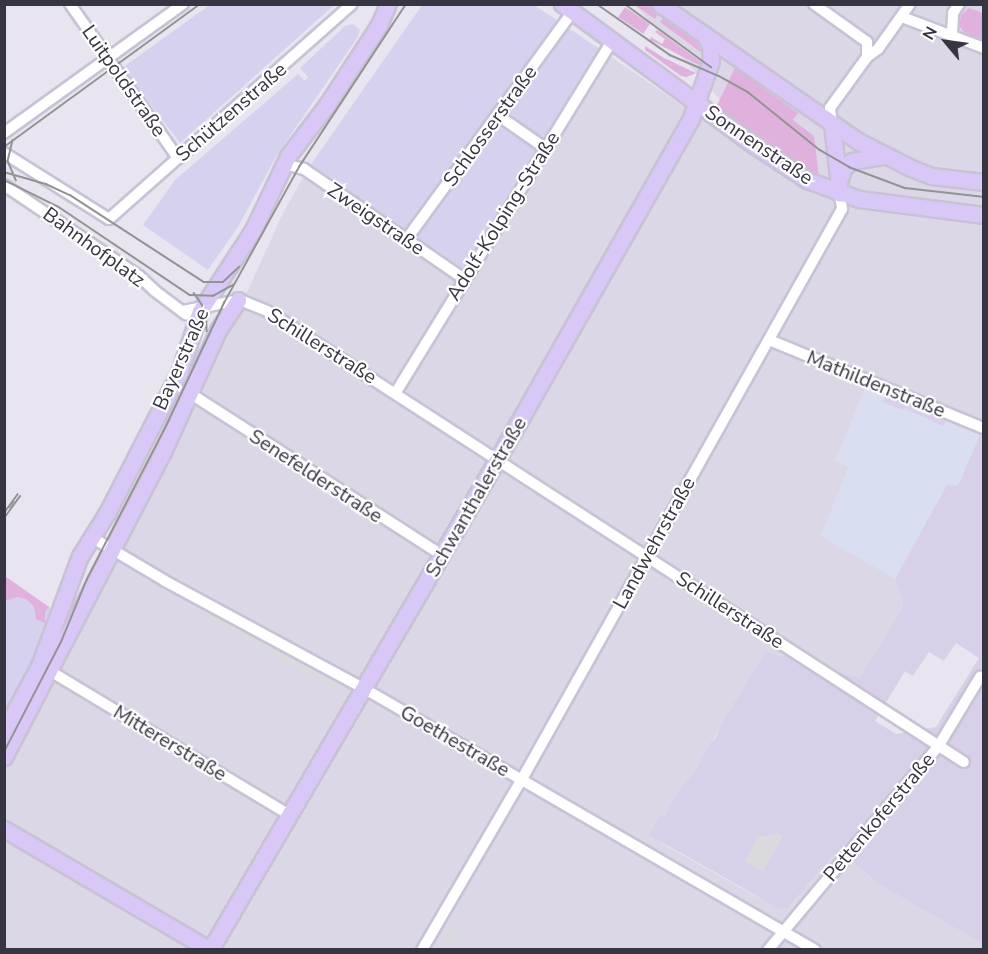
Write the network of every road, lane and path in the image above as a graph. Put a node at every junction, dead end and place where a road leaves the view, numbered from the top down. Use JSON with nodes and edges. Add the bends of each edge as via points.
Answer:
{"nodes":[{"id":1,"x":70,"y":4,"type":"edge"},
{"id":2,"x":183,"y":4,"type":"edge"},
{"id":3,"x":352,"y":4,"type":"edge"},
{"id":4,"x":388,"y":4,"type":"edge"},
{"id":5,"x":660,"y":4,"type":"edge"},
{"id":6,"x":814,"y":4,"type":"edge"},
{"id":7,"x":910,"y":4,"type":"edge"},
{"id":8,"x":958,"y":4,"type":"edge"},
{"id":9,"x":567,"y":8,"type":"edge"},
{"id":10,"x":902,"y":17,"type":"junction"},
{"id":11,"x":704,"y":34,"type":"junction"},
{"id":12,"x":952,"y":34,"type":"junction"},
{"id":13,"x":612,"y":41,"type":"junction"},
{"id":14,"x":984,"y":48,"type":"edge"},
{"id":15,"x":867,"y":57,"type":"junction"},
{"id":16,"x":108,"y":59,"type":"junction"},
{"id":17,"x":698,"y":103,"type":"junction"},
{"id":18,"x":499,"y":116,"type":"junction"},
{"id":19,"x":832,"y":125,"type":"junction"},
{"id":20,"x":4,"y":133,"type":"edge"},
{"id":21,"x":545,"y":148,"type":"junction"},
{"id":22,"x":4,"y":153,"type":"edge"},
{"id":23,"x":885,"y":156,"type":"junction"},
{"id":24,"x":178,"y":158,"type":"junction"},
{"id":25,"x":285,"y":164,"type":"junction"},
{"id":26,"x":984,"y":182,"type":"edge"},
{"id":27,"x":4,"y":185,"type":"edge"},
{"id":28,"x":839,"y":188,"type":"junction"},
{"id":29,"x":984,"y":215,"type":"edge"},
{"id":30,"x":109,"y":219,"type":"joint"},
{"id":31,"x":406,"y":240,"type":"junction"},
{"id":32,"x":464,"y":279,"type":"junction"},
{"id":33,"x":238,"y":300,"type":"junction"},
{"id":34,"x":210,"y":306,"type":"junction"},
{"id":35,"x":183,"y":311,"type":"junction"},
{"id":36,"x":193,"y":328,"type":"junction"},
{"id":37,"x":769,"y":340,"type":"junction"},
{"id":38,"x":396,"y":392,"type":"junction"},
{"id":39,"x":191,"y":394,"type":"junction"},
{"id":40,"x":984,"y":428,"type":"edge"},
{"id":41,"x":497,"y":460,"type":"junction"},
{"id":42,"x":93,"y":538,"type":"junction"},
{"id":43,"x":113,"y":549,"type":"junction"},
{"id":44,"x":442,"y":555,"type":"junction"},
{"id":45,"x":647,"y":555,"type":"junction"},
{"id":46,"x":50,"y":671,"type":"junction"},
{"id":47,"x":980,"y":678,"type":"dead end"},
{"id":48,"x":365,"y":689,"type":"junction"},
{"id":49,"x":4,"y":731,"type":"edge"},
{"id":50,"x":938,"y":747,"type":"junction"},
{"id":51,"x":4,"y":757,"type":"edge"},
{"id":52,"x":964,"y":762,"type":"dead end"},
{"id":53,"x":522,"y":779,"type":"junction"},
{"id":54,"x":290,"y":815,"type":"junction"},
{"id":55,"x":4,"y":829,"type":"edge"},
{"id":56,"x":784,"y":931,"type":"junction"},
{"id":57,"x":210,"y":950,"type":"edge"},
{"id":58,"x":422,"y":950,"type":"edge"},
{"id":59,"x":768,"y":950,"type":"edge"},
{"id":60,"x":815,"y":950,"type":"edge"}],
"edges":[{"from":1,"to":16,"type":"street","name":"Luitpoldstraße"},
{"from":2,"to":16,"type":"street"},
{"from":3,"to":24,"type":"street","name":"Schützenstraße"},
{"from":4,"to":25,"type":"main road","name":"Bayerstraße","via":[[379,25]]},
{"from":5,"to":11,"type":"main road"},
{"from":6,"to":15,"type":"street","via":[[867,42]]},
{"from":7,"to":10,"type":"street"},
{"from":8,"to":12,"type":"street","via":[[953,13]]},
{"from":9,"to":13,"type":"main road","name":"Sonnenstraße"},
{"from":9,"to":18,"type":"street","name":"Schlosserstraße"},
{"from":10,"to":12,"type":"street"},
{"from":10,"to":15,"type":"street","via":[[878,49]]},
{"from":11,"to":17,"type":"main road","name":"Schwanthalerstraße","via":[[710,45],[711,61]]},
{"from":11,"to":19,"type":"main road"},
{"from":12,"to":14,"type":"street"},
{"from":13,"to":17,"type":"main road","name":"Sonnenstraße"},
{"from":13,"to":21,"type":"street","name":"Adolf-Kolping-Straße"},
{"from":15,"to":19,"type":"street","via":[[830,108]]},
{"from":16,"to":20,"type":"street"},
{"from":16,"to":24,"type":"street","name":"Luitpoldstraße"},
{"from":17,"to":28,"type":"main road","name":"Sonnenstraße","via":[[800,176]]},
{"from":17,"to":41,"type":"main road","name":"Schwanthalerstraße"},
{"from":18,"to":21,"type":"street"},
{"from":18,"to":31,"type":"street","name":"Schlosserstraße"},
{"from":19,"to":23,"type":"main road"},
{"from":19,"to":28,"type":"main road","name":"Landwehrstraße"},
{"from":21,"to":32,"type":"street","name":"Adolf-Kolping-Straße"},
{"from":22,"to":30,"type":"street","name":"Bahnhofplatz"},
{"from":23,"to":26,"type":"main road","via":[[933,176]]},
{"from":23,"to":28,"type":"main road","via":[[850,162]]},
{"from":24,"to":30,"type":"street","name":"Schützenstraße"},
{"from":25,"to":31,"type":"street","name":"Zweigstraße","via":[[304,170]]},
{"from":25,"to":34,"type":"main road","name":"Bayerstraße"},
{"from":27,"to":35,"type":"street","name":"Bahnhofplatz","via":[[132,270]]},
{"from":28,"to":29,"type":"main road","name":"Sonnenstraße","via":[[892,205]]},
{"from":28,"to":37,"type":"street","name":"Landwehrstraße","via":[[842,209]]},
{"from":31,"to":32,"type":"street","name":"Zweigstraße"},
{"from":32,"to":38,"type":"street","name":"Adolf-Kolping-Straße"},
{"from":33,"to":34,"type":"street"},
{"from":33,"to":38,"type":"street","name":"Schillerstraße","via":[[267,311]]},
{"from":33,"to":39,"type":"main road","name":"Bayerstraße","via":[[218,330]]},
{"from":34,"to":35,"type":"street"},
{"from":34,"to":36,"type":"main road","name":"Bayerstraße"},
{"from":35,"to":36,"type":"street","name":"Bahnhofplatz"},
{"from":36,"to":42,"type":"main road","name":"Bayerstraße","via":[[179,373]]},
{"from":37,"to":40,"type":"street","name":"Mathildenstraße"},
{"from":37,"to":45,"type":"street","name":"Landwehrstraße"},
{"from":38,"to":41,"type":"street","name":"Schillerstraße"},
{"from":39,"to":43,"type":"main road","name":"Bayerstraße"},
{"from":39,"to":44,"type":"street","name":"Senefelderstraße"},
{"from":41,"to":44,"type":"main road","name":"Schwanthalerstraße"},
{"from":41,"to":45,"type":"street","name":"Schillerstraße"},
{"from":42,"to":43,"type":"street","name":"Goethestraße"},
{"from":42,"to":49,"type":"main road","name":"Bayerstraße","via":[[76,565],[39,666]]},
{"from":43,"to":46,"type":"main road","name":"Bayerstraße"},
{"from":43,"to":48,"type":"street","name":"Goethestraße"},
{"from":44,"to":48,"type":"main road","name":"Schwanthalerstraße"},
{"from":45,"to":50,"type":"street","name":"Schillerstraße"},
{"from":45,"to":53,"type":"street","name":"Landwehrstraße"},
{"from":46,"to":51,"type":"main road","name":"Bayerstraße"},
{"from":46,"to":54,"type":"street","name":"Mittererstraße"},
{"from":47,"to":50,"type":"street","name":"Pettenkoferstraße"},
{"from":48,"to":53,"type":"street","name":"Goethestraße"},
{"from":48,"to":54,"type":"main road","name":"Schwanthalerstraße"},
{"from":50,"to":52,"type":"street","name":"Schillerstraße"},
{"from":50,"to":56,"type":"street","name":"Pettenkoferstraße"},
{"from":53,"to":56,"type":"street","name":"Goethestraße"},
{"from":53,"to":58,"type":"street","name":"Landwehrstraße"},
{"from":54,"to":57,"type":"main road","name":"Schwanthalerstraße"},
{"from":55,"to":57,"type":"main road"},
{"from":56,"to":59,"type":"street","name":"Pettenkoferstraße"},
{"from":56,"to":60,"type":"street","name":"Goethestraße"}]}
